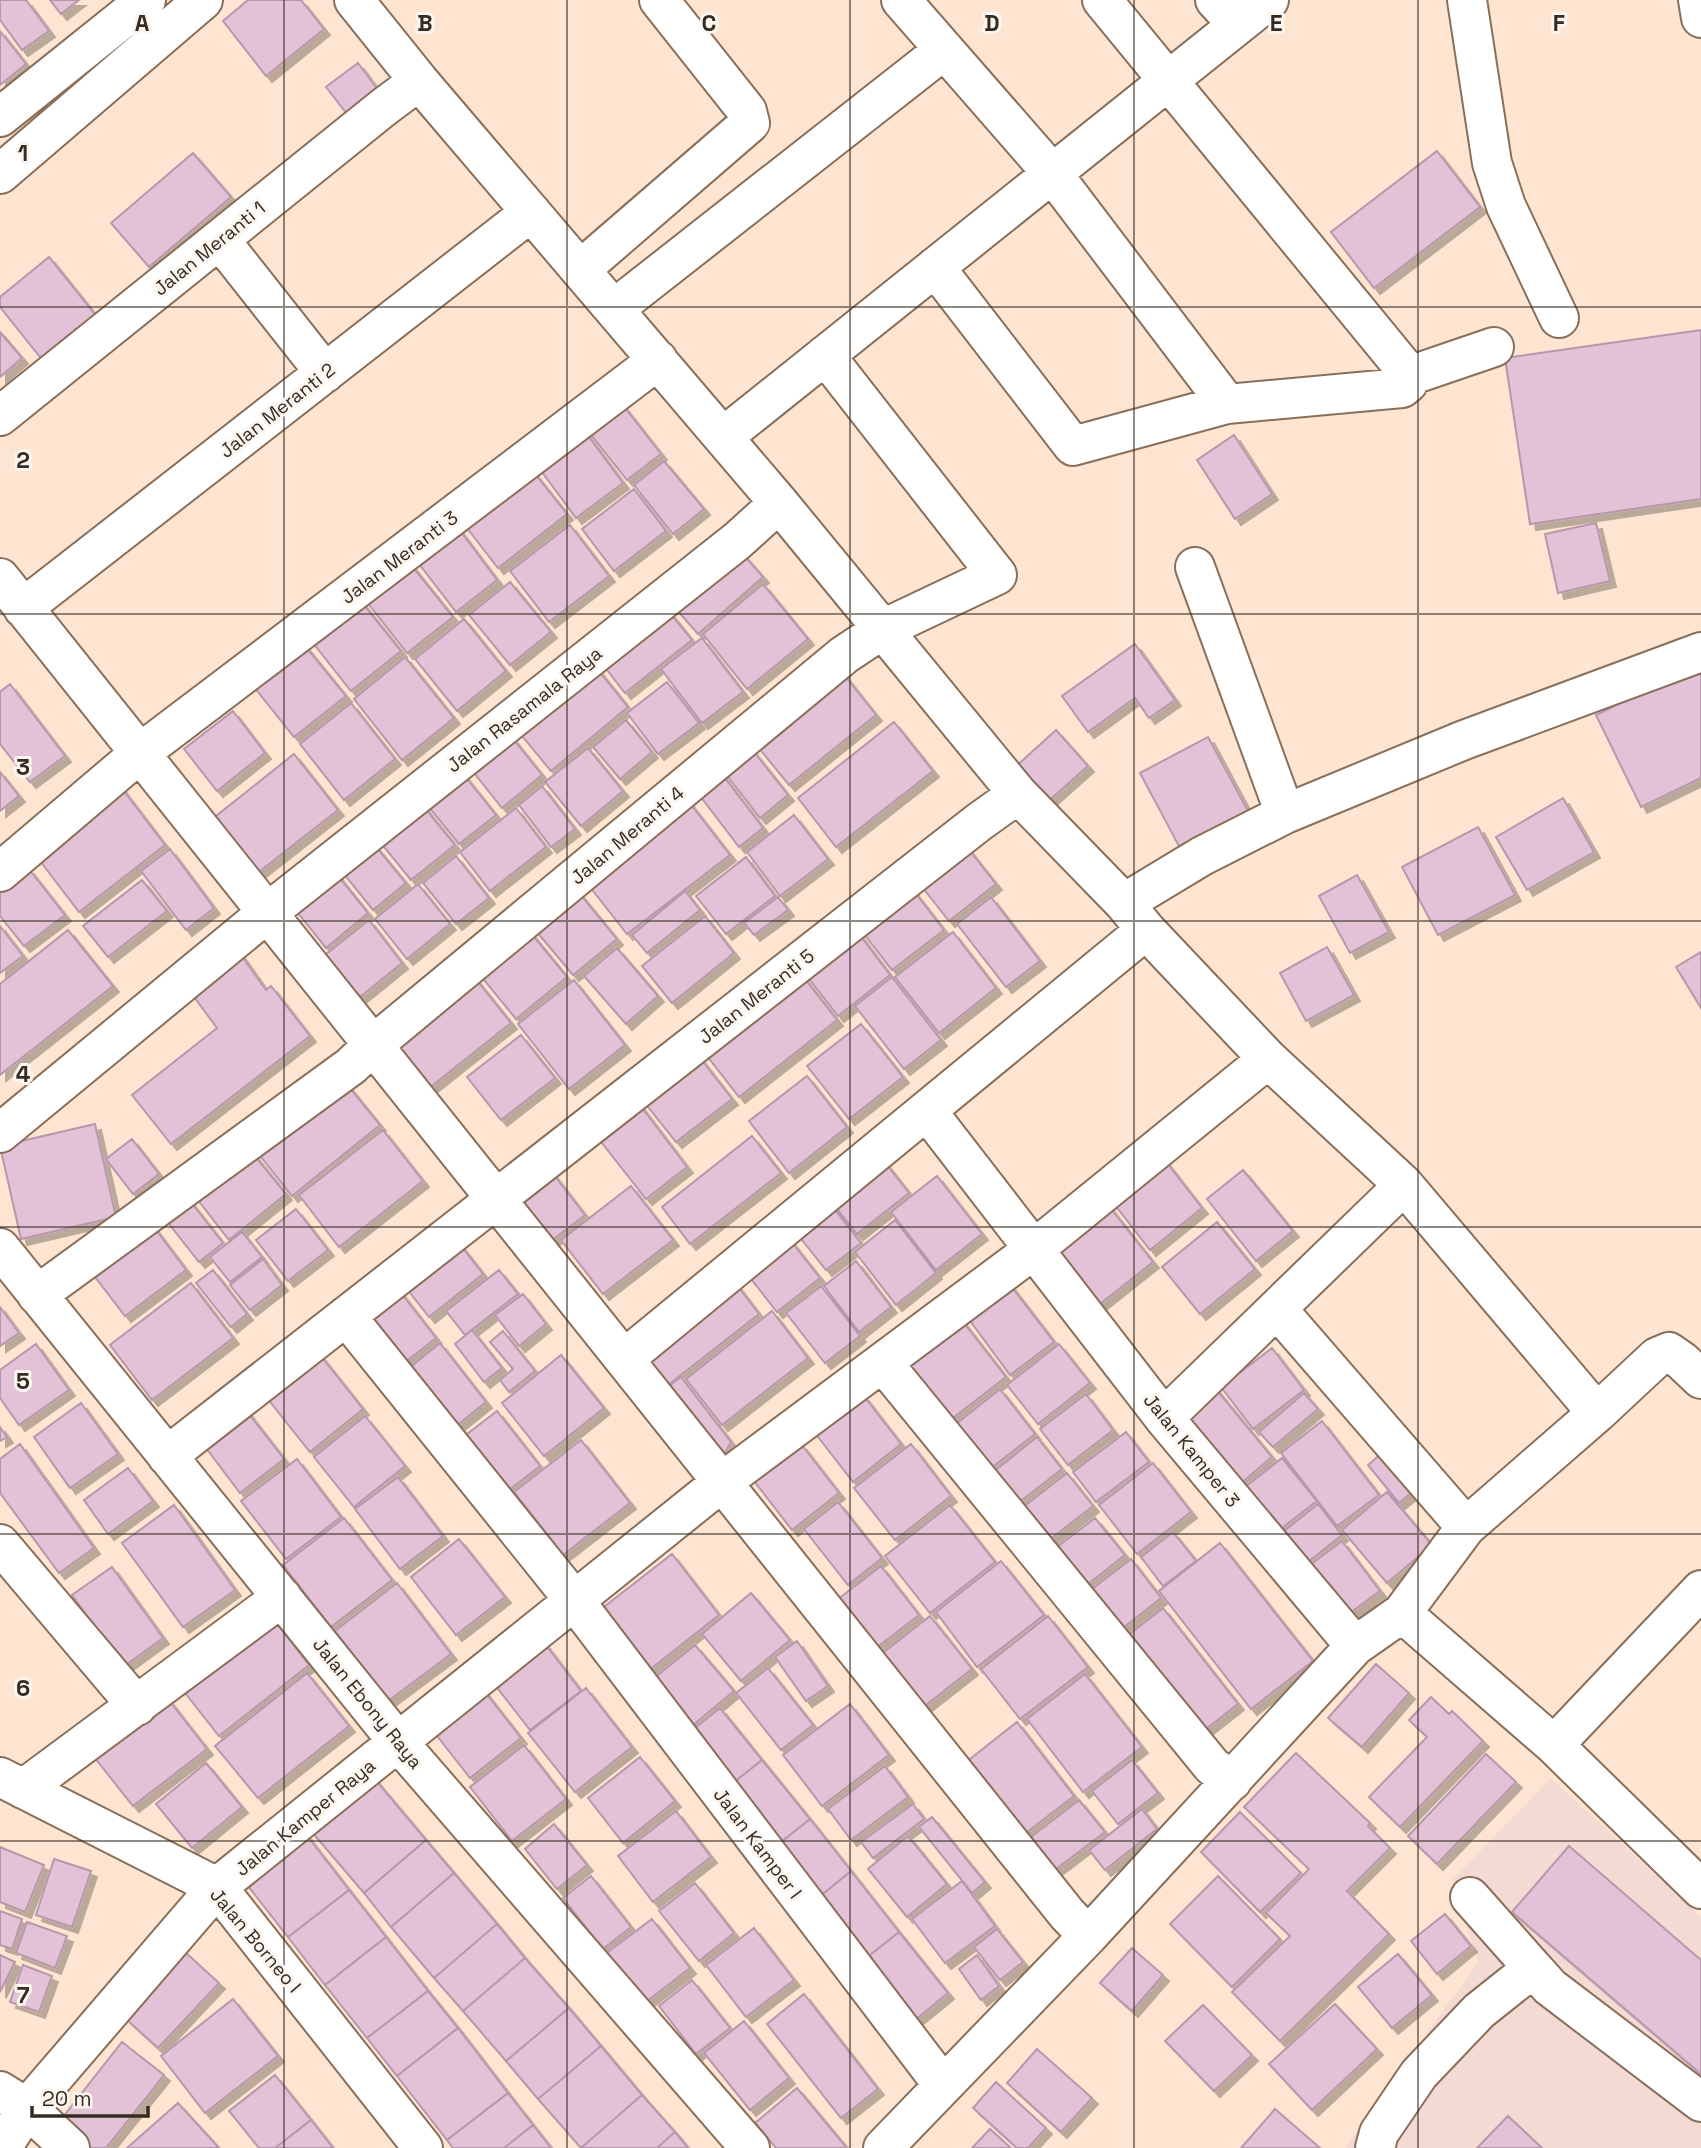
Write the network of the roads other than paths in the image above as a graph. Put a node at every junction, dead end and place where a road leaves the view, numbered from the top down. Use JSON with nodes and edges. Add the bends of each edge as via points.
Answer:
{"nodes":[{"id":1,"x":146,"y":0,"type":"edge"},
{"id":2,"x":203,"y":0,"type":"edge"},
{"id":3,"x":354,"y":0,"type":"edge"},
{"id":4,"x":659,"y":0,"type":"edge"},
{"id":5,"x":901,"y":0,"type":"edge"},
{"id":6,"x":1102,"y":0,"type":"edge"},
{"id":7,"x":1269,"y":0,"type":"edge"},
{"id":8,"x":1466,"y":0,"type":"edge"},
{"id":9,"x":1698,"y":0,"type":"edge"},
{"id":10,"x":1226,"y":13,"type":"edge"},
{"id":11,"x":1701,"y":18,"type":"edge"},
{"id":12,"x":944,"y":50,"type":"junction"},
{"id":13,"x":1169,"y":80,"type":"junction"},
{"id":14,"x":419,"y":81,"type":"junction"},
{"id":15,"x":0,"y":117,"type":"edge"},
{"id":16,"x":1052,"y":173,"type":"junction"},
{"id":17,"x":0,"y":174,"type":"edge"},
{"id":18,"x":531,"y":212,"type":"junction"},
{"id":19,"x":220,"y":240,"type":"junction"},
{"id":20,"x":935,"y":267,"type":"junction"},
{"id":21,"x":580,"y":270,"type":"junction"},
{"id":22,"x":614,"y":309,"type":"junction"},
{"id":23,"x":1559,"y":318,"type":"dead end"},
{"id":24,"x":1494,"y":347,"type":"dead end"},
{"id":25,"x":825,"y":355,"type":"junction"},
{"id":26,"x":657,"y":360,"type":"junction"},
{"id":27,"x":325,"y":373,"type":"junction"},
{"id":28,"x":1409,"y":376,"type":"junction"},
{"id":29,"x":1227,"y":404,"type":"junction"},
{"id":30,"x":0,"y":416,"type":"edge"},
{"id":31,"x":723,"y":437,"type":"junction"},
{"id":32,"x":779,"y":503,"type":"junction"},
{"id":33,"x":1195,"y":567,"type":"dead end"},
{"id":34,"x":0,"y":578,"type":"edge"},
{"id":35,"x":23,"y":608,"type":"junction"},
{"id":36,"x":883,"y":629,"type":"junction"},
{"id":37,"x":1701,"y":652,"type":"edge"},
{"id":38,"x":140,"y":753,"type":"junction"},
{"id":39,"x":1018,"y":794,"type":"junction"},
{"id":40,"x":1285,"y":814,"type":"junction"},
{"id":41,"x":0,"y":872,"type":"edge"},
{"id":42,"x":267,"y":913,"type":"junction"},
{"id":43,"x":1135,"y":917,"type":"junction"},
{"id":44,"x":373,"y":1045,"type":"junction"},
{"id":45,"x":1268,"y":1059,"type":"junction"},
{"id":46,"x":927,"y":1111,"type":"junction"},
{"id":47,"x":0,"y":1133,"type":"edge"},
{"id":48,"x":1404,"y":1185,"type":"junction"},
{"id":49,"x":496,"y":1199,"type":"junction"},
{"id":50,"x":0,"y":1248,"type":"edge"},
{"id":51,"x":1033,"y":1250,"type":"junction"},
{"id":52,"x":37,"y":1295,"type":"junction"},
{"id":53,"x":1277,"y":1309,"type":"junction"},
{"id":54,"x":346,"y":1316,"type":"junction"},
{"id":55,"x":624,"y":1359,"type":"junction"},
{"id":56,"x":883,"y":1363,"type":"junction"},
{"id":57,"x":1701,"y":1378,"type":"edge"},
{"id":58,"x":1597,"y":1413,"type":"junction"},
{"id":59,"x":1164,"y":1418,"type":"junction"},
{"id":60,"x":167,"y":1456,"type":"junction"},
{"id":61,"x":722,"y":1482,"type":"junction"},
{"id":62,"x":1466,"y":1527,"type":"junction"},
{"id":63,"x":0,"y":1544,"type":"edge"},
{"id":64,"x":1701,"y":1590,"type":"edge"},
{"id":65,"x":282,"y":1597,"type":"junction"},
{"id":66,"x":574,"y":1600,"type":"junction"},
{"id":67,"x":1402,"y":1613,"type":"junction"},
{"id":68,"x":1355,"y":1646,"type":"junction"},
{"id":69,"x":137,"y":1706,"type":"junction"},
{"id":70,"x":398,"y":1742,"type":"junction"},
{"id":71,"x":1554,"y":1745,"type":"junction"},
{"id":72,"x":1232,"y":1782,"type":"junction"},
{"id":73,"x":12,"y":1783,"type":"edge"},
{"id":74,"x":217,"y":1887,"type":"junction"},
{"id":75,"x":1701,"y":1889,"type":"edge"},
{"id":76,"x":1471,"y":1897,"type":"dead end"},
{"id":77,"x":1088,"y":1936,"type":"junction"},
{"id":78,"x":1533,"y":1968,"type":"junction"},
{"id":79,"x":943,"y":2085,"type":"junction"},
{"id":80,"x":14,"y":2100,"type":"edge"},
{"id":81,"x":1701,"y":2102,"type":"edge"},
{"id":82,"x":2,"y":2148,"type":"edge"},
{"id":83,"x":69,"y":2148,"type":"edge"},
{"id":84,"x":423,"y":2148,"type":"edge"},
{"id":85,"x":750,"y":2148,"type":"edge"},
{"id":86,"x":883,"y":2148,"type":"edge"},
{"id":87,"x":1375,"y":2148,"type":"edge"}],
"edges":[{"from":1,"to":15,"type":"street"},
{"from":2,"to":17,"type":"street"},
{"from":3,"to":14,"type":"street"},
{"from":4,"to":21,"type":"street","via":[[747,111],[750,123]]},
{"from":5,"to":12,"type":"street"},
{"from":6,"to":13,"type":"street"},
{"from":7,"to":10,"type":"street"},
{"from":8,"to":23,"type":"street","via":[[1492,163],[1506,206]]},
{"from":9,"to":11,"type":"street"},
{"from":10,"to":13,"type":"street"},
{"from":12,"to":16,"type":"street"},
{"from":12,"to":22,"type":"street"},
{"from":13,"to":16,"type":"street"},
{"from":13,"to":28,"type":"street"},
{"from":14,"to":18,"type":"street"},
{"from":14,"to":19,"type":"street","name":"Jalan Meranti 1"},
{"from":16,"to":20,"type":"street"},
{"from":16,"to":29,"type":"street"},
{"from":18,"to":21,"type":"street"},
{"from":18,"to":27,"type":"street","name":"Jalan Meranti 2"},
{"from":19,"to":27,"type":"street"},
{"from":19,"to":30,"type":"street","name":"Jalan Meranti 1"},
{"from":20,"to":25,"type":"street"},
{"from":20,"to":29,"type":"street","via":[[1073,446]]},
{"from":21,"to":22,"type":"street"},
{"from":22,"to":26,"type":"street"},
{"from":24,"to":28,"type":"street"},
{"from":25,"to":31,"type":"street"},
{"from":25,"to":36,"type":"street","name":"Jalan Meranti 4","via":[[997,575]]},
{"from":26,"to":31,"type":"street"},
{"from":26,"to":38,"type":"street","name":"Jalan Meranti 3"},
{"from":27,"to":35,"type":"street","name":"Jalan Meranti 2"},
{"from":28,"to":29,"type":"street","via":[[1402,388]]},
{"from":31,"to":32,"type":"street"},
{"from":32,"to":36,"type":"street"},
{"from":32,"to":42,"type":"street","name":"Jalan Rasamala Raya","via":[[726,550]]},
{"from":33,"to":40,"type":"street"},
{"from":34,"to":35,"type":"street"},
{"from":35,"to":38,"type":"street"},
{"from":36,"to":39,"type":"street"},
{"from":36,"to":44,"type":"street","name":"Jalan Meranti 4","via":[[844,655]]},
{"from":37,"to":40,"type":"street","via":[[1464,740]]},
{"from":38,"to":41,"type":"street","name":"Jalan Meranti 3"},
{"from":38,"to":42,"type":"street"},
{"from":39,"to":43,"type":"street"},
{"from":39,"to":49,"type":"street","name":"Jalan Meranti 5"},
{"from":40,"to":43,"type":"street","via":[[1202,856]]},
{"from":42,"to":44,"type":"street"},
{"from":42,"to":47,"type":"street","name":"Jalan Rasamala Raya"},
{"from":43,"to":45,"type":"street"},
{"from":43,"to":46,"type":"street","via":[[1097,969]]},
{"from":44,"to":49,"type":"street"},
{"from":44,"to":52,"type":"street","name":"Jalan Meranti 4","via":[[351,1066]]},
{"from":45,"to":48,"type":"street"},
{"from":45,"to":51,"type":"street","name":"Jalan Kamper Raya"},
{"from":46,"to":51,"type":"street","name":"Jalan Kamper 3"},
{"from":46,"to":55,"type":"street"},
{"from":48,"to":53,"type":"street"},
{"from":48,"to":58,"type":"street"},
{"from":49,"to":54,"type":"street","name":"Jalan Meranti 5"},
{"from":49,"to":55,"type":"street"},
{"from":50,"to":52,"type":"street","name":"Jalan Ebony Raya"},
{"from":51,"to":56,"type":"street","name":"Jalan Kamper Raya"},
{"from":51,"to":59,"type":"street","name":"Jalan Kamper 3"},
{"from":52,"to":60,"type":"street","name":"Jalan Ebony Raya"},
{"from":53,"to":59,"type":"street"},
{"from":53,"to":62,"type":"street"},
{"from":54,"to":60,"type":"street","name":"Jalan Meranti 5"},
{"from":54,"to":66,"type":"street","name":"Jalan Kamper I"},
{"from":55,"to":61,"type":"street"},
{"from":56,"to":61,"type":"street","name":"Jalan Kamper Raya"},
{"from":56,"to":72,"type":"street","via":[[1212,1766]]},
{"from":57,"to":58,"type":"street","via":[[1669,1352],[1657,1357]]},
{"from":58,"to":62,"type":"street"},
{"from":59,"to":68,"type":"street","name":"Jalan Kamper 3"},
{"from":60,"to":65,"type":"street","name":"Jalan Ebony Raya"},
{"from":61,"to":66,"type":"street","name":"Jalan Kamper Raya"},
{"from":61,"to":77,"type":"street"},
{"from":62,"to":67,"type":"street"},
{"from":63,"to":69,"type":"street"},
{"from":64,"to":71,"type":"street"},
{"from":65,"to":69,"type":"street"},
{"from":65,"to":70,"type":"street","name":"Jalan Ebony Raya"},
{"from":66,"to":70,"type":"street","name":"Jalan Kamper Raya"},
{"from":66,"to":79,"type":"street","name":"Jalan Kamper I"},
{"from":67,"to":68,"type":"street"},
{"from":67,"to":71,"type":"street"},
{"from":68,"to":72,"type":"street"},
{"from":69,"to":73,"type":"street"},
{"from":70,"to":74,"type":"street","name":"Jalan Kamper Raya"},
{"from":70,"to":85,"type":"street","name":"Jalan Ebony Raya"},
{"from":71,"to":75,"type":"street"},
{"from":72,"to":77,"type":"street"},
{"from":73,"to":74,"type":"street","name":"Jalan Borneo I"},
{"from":74,"to":80,"type":"street","name":"Jalan Kamper Raya"},
{"from":74,"to":84,"type":"street","name":"Jalan Borneo I"},
{"from":76,"to":78,"type":"street"},
{"from":77,"to":79,"type":"street"},
{"from":78,"to":81,"type":"street","via":[[1550,1987]]},
{"from":78,"to":87,"type":"street","via":[[1479,2011],[1419,2074]]},
{"from":79,"to":86,"type":"street"},
{"from":80,"to":82,"type":"street","name":"Jalan Kamper Raya"},
{"from":80,"to":83,"type":"street"}]}
